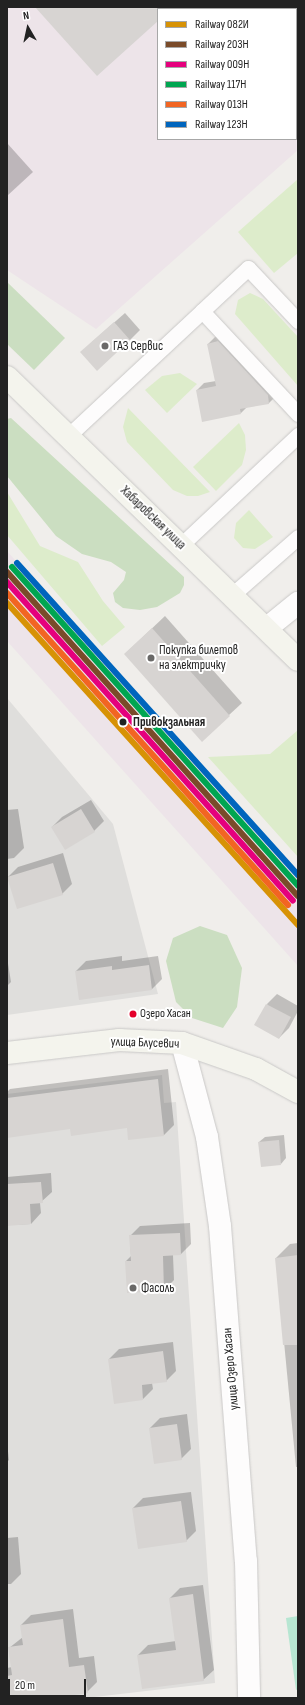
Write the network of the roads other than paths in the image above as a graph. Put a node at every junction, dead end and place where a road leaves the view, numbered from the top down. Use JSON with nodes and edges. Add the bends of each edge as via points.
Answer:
{"nodes":[{"id":1,"x":202,"y":311,"type":"junction"},
{"id":2,"x":298,"y":321,"type":"edge"},
{"id":3,"x":7,"y":377,"type":"edge"},
{"id":4,"x":298,"y":414,"type":"edge"},
{"id":5,"x":298,"y":435,"type":"edge"},
{"id":6,"x":68,"y":436,"type":"junction"},
{"id":7,"x":298,"y":537,"type":"edge"},
{"id":8,"x":181,"y":545,"type":"junction"},
{"id":9,"x":232,"y":595,"type":"junction"},
{"id":10,"x":298,"y":603,"type":"edge"},
{"id":11,"x":267,"y":628,"type":"junction"},
{"id":12,"x":298,"y":660,"type":"edge"},
{"id":13,"x":182,"y":1043,"type":"junction"},
{"id":14,"x":7,"y":1053,"type":"edge"},
{"id":15,"x":298,"y":1092,"type":"edge"},
{"id":16,"x":249,"y":1698,"type":"edge"}],
"edges":[{"from":1,"to":2,"type":"lane","via":[[248,268]]},
{"from":1,"to":4,"type":"lane"},
{"from":1,"to":6,"type":"lane"},
{"from":3,"to":6,"type":"main road","name":"Хабаровская улица"},
{"from":5,"to":8,"type":"lane"},
{"from":6,"to":8,"type":"main road","name":"Хабаровская улица"},
{"from":7,"to":9,"type":"lane"},
{"from":8,"to":9,"type":"main road","name":"Хабаровская улица"},
{"from":9,"to":11,"type":"main road","name":"Хабаровская улица"},
{"from":10,"to":11,"type":"street"},
{"from":11,"to":12,"type":"main road","name":"Хабаровская улица"},
{"from":13,"to":14,"type":"main road","name":"улица Блусевич","via":[[119,1040]]},
{"from":13,"to":15,"type":"main road","name":"улица Блусевич","via":[[256,1069]]},
{"from":13,"to":16,"type":"street","name":"улица Озеро Хасан","via":[[207,1137],[220,1226],[246,1561]]}]}
